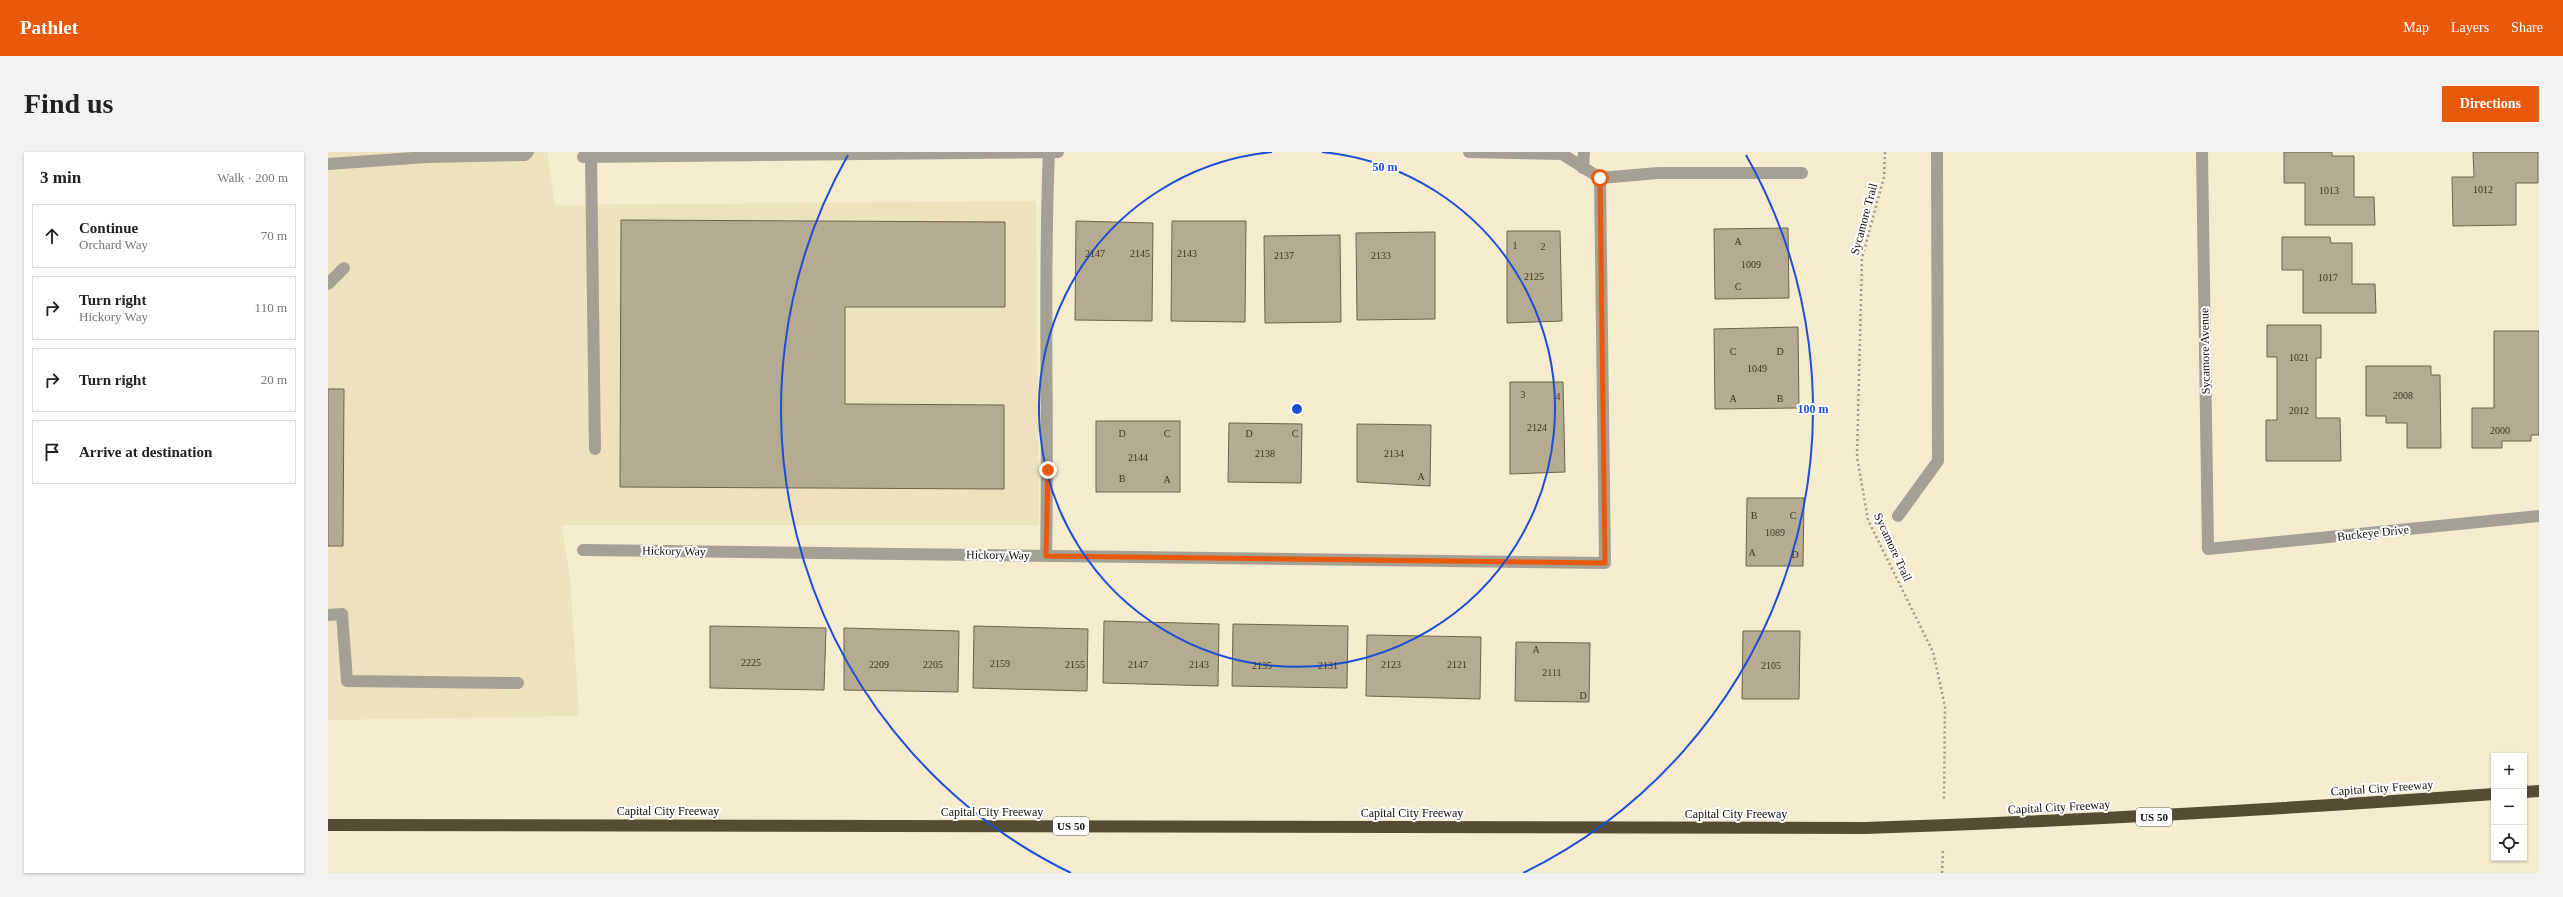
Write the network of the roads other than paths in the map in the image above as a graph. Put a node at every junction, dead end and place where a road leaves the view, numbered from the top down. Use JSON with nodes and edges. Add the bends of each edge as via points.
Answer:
{"nodes":[{"id":1,"x":528,"y":152,"type":"edge"},
{"id":2,"x":1049,"y":152,"type":"edge"},
{"id":3,"x":1058,"y":152,"type":"edge"},
{"id":4,"x":1469,"y":152,"type":"edge"},
{"id":5,"x":1584,"y":152,"type":"edge"},
{"id":6,"x":1938,"y":152,"type":"edge"},
{"id":7,"x":2202,"y":152,"type":"edge"},
{"id":8,"x":328,"y":164,"type":"edge"},
{"id":9,"x":1583,"y":168,"type":"junction"},
{"id":10,"x":1802,"y":173,"type":"dead end"},
{"id":11,"x":1600,"y":178,"type":"junction"},
{"id":12,"x":344,"y":268,"type":"dead end"},
{"id":13,"x":328,"y":284,"type":"edge"},
{"id":14,"x":595,"y":449,"type":"dead end"},
{"id":15,"x":1898,"y":516,"type":"dead end"},
{"id":16,"x":2539,"y":516,"type":"edge"},
{"id":17,"x":2208,"y":549,"type":"joint"},
{"id":18,"x":583,"y":550,"type":"dead end"},
{"id":19,"x":1046,"y":556,"type":"junction"},
{"id":20,"x":328,"y":615,"type":"edge"},
{"id":21,"x":518,"y":683,"type":"dead end"},
{"id":22,"x":2539,"y":790,"type":"edge"},
{"id":23,"x":2527,"y":792,"type":"edge"},
{"id":24,"x":2491,"y":794,"type":"edge"},
{"id":25,"x":328,"y":825,"type":"edge"}],
"edges":[{"from":1,"to":8,"type":"street","via":[[525,155],[427,157]]},
{"from":2,"to":3,"type":"street"},
{"from":2,"to":14,"type":"street","via":[[587,156]]},
{"from":2,"to":19,"type":"street","via":[[1046,225]]},
{"from":4,"to":9,"type":"street","via":[[1562,154]]},
{"from":5,"to":9,"type":"street"},
{"from":6,"to":15,"type":"street","via":[[1938,461]]},
{"from":7,"to":17,"type":"street","name":"Sycamore Avenue"},
{"from":9,"to":11,"type":"street"},
{"from":10,"to":11,"type":"street","via":[[1658,173]]},
{"from":11,"to":19,"type":"street","name":"Hickory Way","via":[[1605,563]]},
{"from":12,"to":13,"type":"street"},
{"from":16,"to":17,"type":"street","name":"Buckeye Drive"},
{"from":18,"to":19,"type":"street","name":"Hickory Way"},
{"from":20,"to":21,"type":"street","via":[[342,614],[346,681]]},
{"from":22,"to":23,"type":"highway"},
{"from":24,"to":25,"type":"highway","name":"Capital City Freeway","number":"US 50","via":[[2062,822],[1865,828]]}]}
